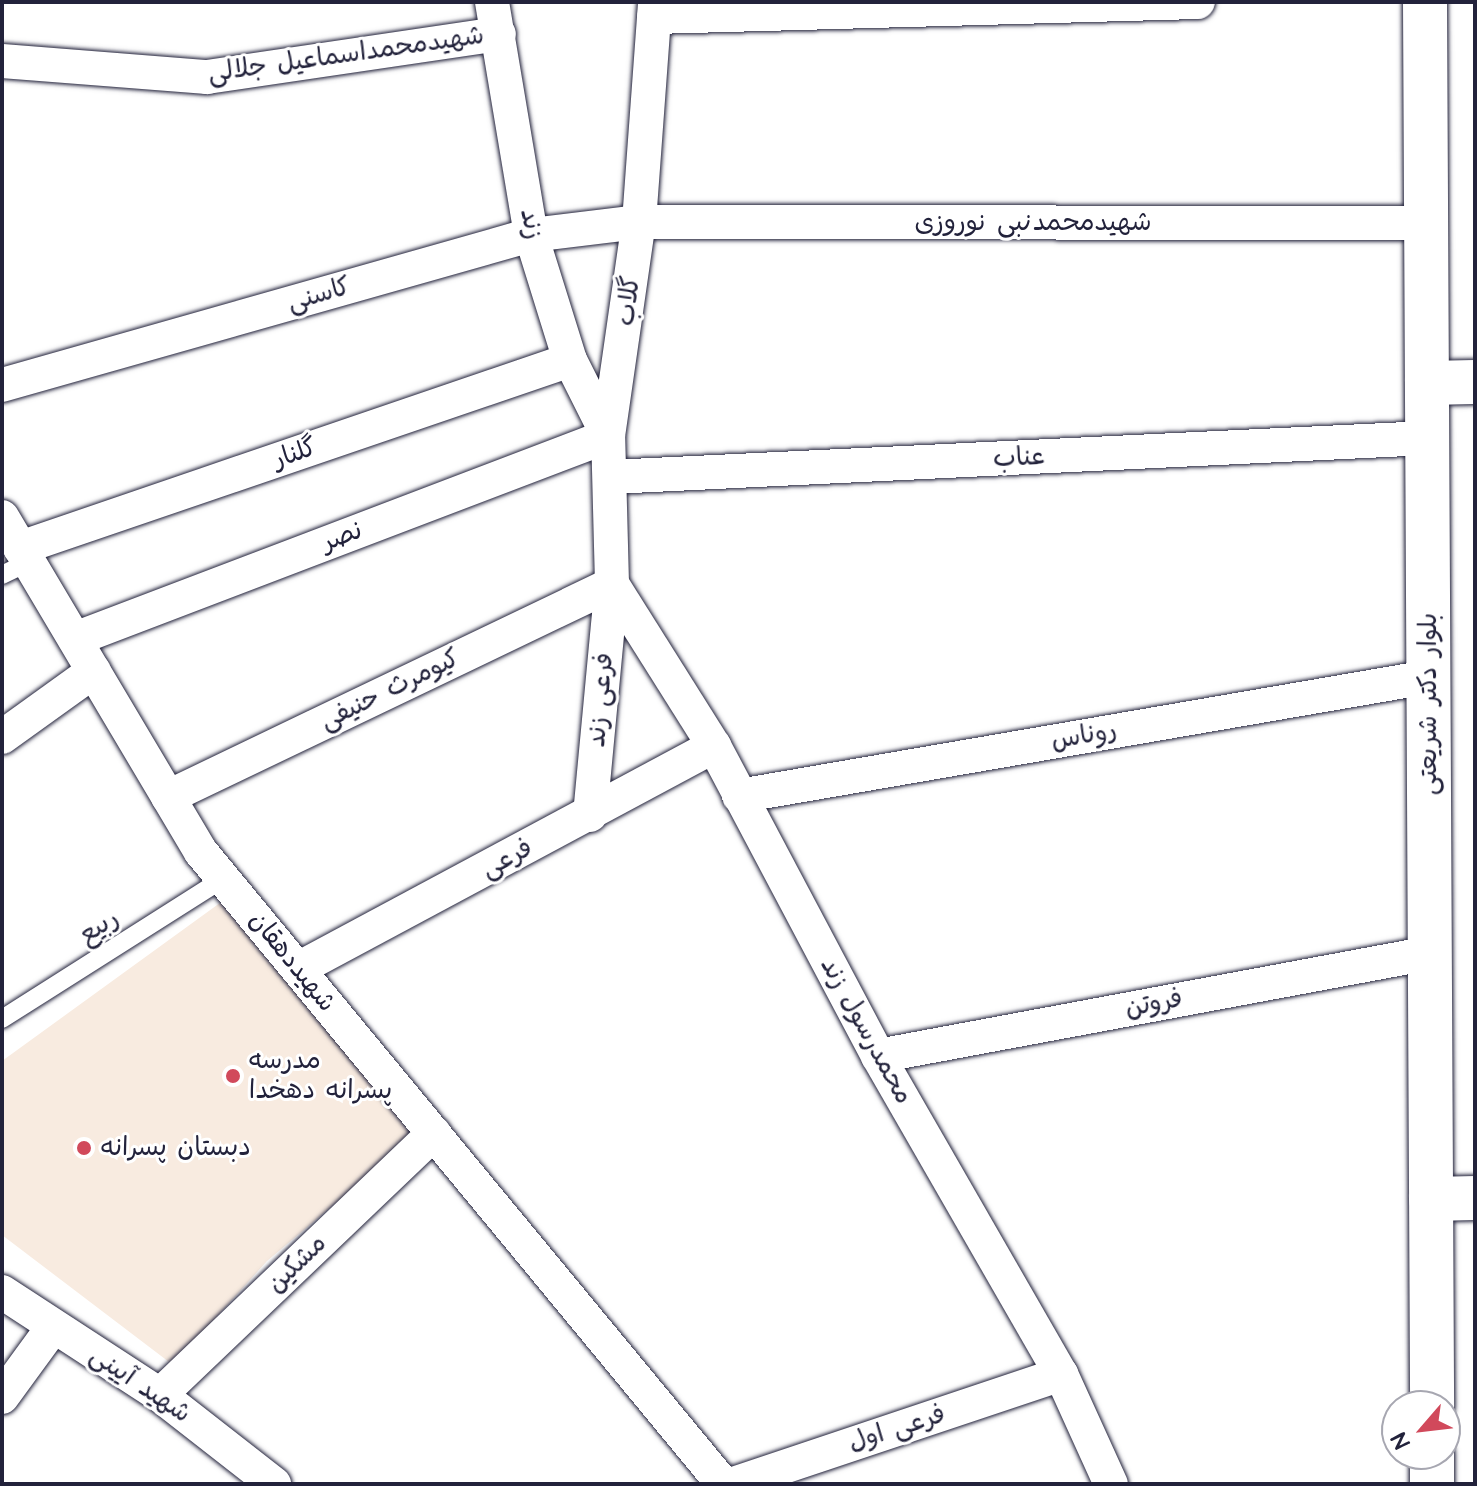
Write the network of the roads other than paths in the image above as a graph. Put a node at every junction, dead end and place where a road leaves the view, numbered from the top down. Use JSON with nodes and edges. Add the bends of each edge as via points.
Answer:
{"nodes":[{"id":1,"x":1198,"y":2,"type":"edge"},
{"id":2,"x":1425,"y":2,"type":"edge"},
{"id":3,"x":655,"y":10,"type":"edge"},
{"id":4,"x":496,"y":18,"type":"edge"},
{"id":5,"x":2,"y":61,"type":"edge"},
{"id":6,"x":639,"y":222,"type":"junction"},
{"id":7,"x":1426,"y":223,"type":"junction"},
{"id":8,"x":531,"y":235,"type":"junction"},
{"id":9,"x":570,"y":360,"type":"junction"},
{"id":10,"x":1475,"y":382,"type":"edge"},
{"id":11,"x":1427,"y":383,"type":"junction"},
{"id":12,"x":2,"y":385,"type":"edge"},
{"id":13,"x":608,"y":436,"type":"junction"},
{"id":14,"x":1427,"y":438,"type":"junction"},
{"id":15,"x":610,"y":477,"type":"junction"},
{"id":16,"x":2,"y":517,"type":"edge"},
{"id":17,"x":17,"y":562,"type":"edge"},
{"id":18,"x":612,"y":584,"type":"junction"},
{"id":19,"x":75,"y":639,"type":"junction"},
{"id":20,"x":94,"y":671,"type":"junction"},
{"id":21,"x":1428,"y":677,"type":"junction"},
{"id":22,"x":2,"y":737,"type":"edge"},
{"id":23,"x":714,"y":746,"type":"junction"},
{"id":24,"x":739,"y":796,"type":"junction"},
{"id":25,"x":168,"y":797,"type":"junction"},
{"id":26,"x":590,"y":815,"type":"junction"},
{"id":27,"x":223,"y":879,"type":"junction"},
{"id":28,"x":1430,"y":953,"type":"junction"},
{"id":29,"x":298,"y":969,"type":"junction"},
{"id":30,"x":2,"y":1019,"type":"edge"},
{"id":31,"x":878,"y":1056,"type":"junction"},
{"id":32,"x":434,"y":1133,"type":"junction"},
{"id":33,"x":1475,"y":1198,"type":"edge"},
{"id":34,"x":1431,"y":1199,"type":"junction"},
{"id":35,"x":2,"y":1292,"type":"edge"},
{"id":36,"x":53,"y":1327,"type":"junction"},
{"id":37,"x":1061,"y":1374,"type":"junction"},
{"id":38,"x":1432,"y":1390,"type":"edge"},
{"id":39,"x":160,"y":1395,"type":"junction"},
{"id":40,"x":2,"y":1397,"type":"edge"},
{"id":41,"x":256,"y":1478,"type":"edge"},
{"id":42,"x":723,"y":1484,"type":"edge"},
{"id":43,"x":733,"y":1484,"type":"edge"},
{"id":44,"x":1111,"y":1484,"type":"edge"}],
"edges":[{"from":1,"to":3,"type":"street","name":"گلاب"},
{"from":2,"to":7,"type":"main road","name":"بلوار دکتر شریعتی"},
{"from":3,"to":6,"type":"street","name":"گلاب"},
{"from":4,"to":5,"type":"street","name":"شهیدمحمداسماعیل جلالی","via":[[207,77]]},
{"from":4,"to":8,"type":"street","name":"زند"},
{"from":6,"to":7,"type":"street","name":"شهیدمحمدنبی نوروزی"},
{"from":6,"to":8,"type":"street","name":"کاسنی"},
{"from":6,"to":13,"type":"street","name":"گلاب"},
{"from":7,"to":11,"type":"main road","name":"بلوار دکتر شریعتی"},
{"from":8,"to":9,"type":"street","name":"زند"},
{"from":8,"to":12,"type":"street","name":"کاسنی"},
{"from":9,"to":13,"type":"street","name":"زند"},
{"from":9,"to":17,"type":"street","name":"گلنار"},
{"from":10,"to":11,"type":"main road"},
{"from":11,"to":14,"type":"main road","name":"بلوار دکتر شریعتی"},
{"from":13,"to":15,"type":"street","name":"گلاب"},
{"from":13,"to":19,"type":"street","name":"نصر"},
{"from":14,"to":15,"type":"street","name":"عناب"},
{"from":14,"to":21,"type":"main road","name":"بلوار دکتر شریعتی"},
{"from":15,"to":18,"type":"street","name":"گلاب"},
{"from":16,"to":17,"type":"street","name":"شهیددهقان"},
{"from":17,"to":19,"type":"street","name":"شهیددهقان"},
{"from":18,"to":23,"type":"street","name":"محمدرسول زند"},
{"from":18,"to":25,"type":"street","name":"کیومرث حنیفی"},
{"from":18,"to":26,"type":"street","name":"فرعی زند"},
{"from":19,"to":20,"type":"street","name":"شهیددهقان"},
{"from":20,"to":22,"type":"street"},
{"from":20,"to":25,"type":"street","name":"شهیددهقان"},
{"from":21,"to":24,"type":"street","name":"روناس"},
{"from":21,"to":28,"type":"main road","name":"بلوار دکتر شریعتی"},
{"from":23,"to":24,"type":"street","name":"محمدرسول زند"},
{"from":23,"to":26,"type":"street","name":"فرعی"},
{"from":24,"to":31,"type":"street","name":"محمدرسول زند"},
{"from":25,"to":27,"type":"street","name":"شهیددهقان"},
{"from":26,"to":29,"type":"street","name":"فرعی"},
{"from":27,"to":29,"type":"street","name":"شهیددهقان"},
{"from":27,"to":30,"type":"lane","name":"ربیع"},
{"from":28,"to":31,"type":"street","name":"فروتن"},
{"from":28,"to":34,"type":"main road","name":"بلوار دکتر شریعتی"},
{"from":29,"to":32,"type":"street","name":"شهیددهقان"},
{"from":31,"to":37,"type":"street","name":"محمدرسول زند"},
{"from":32,"to":39,"type":"street","name":"مشکین"},
{"from":32,"to":42,"type":"street","name":"شهیددهقان"},
{"from":33,"to":34,"type":"main road"},
{"from":34,"to":38,"type":"main road","name":"بلوار دکتر شریعتی"},
{"from":35,"to":36,"type":"street","name":"شهید آیینی"},
{"from":36,"to":39,"type":"street","name":"شهید آیینی"},
{"from":36,"to":40,"type":"street"},
{"from":37,"to":43,"type":"street","name":"فرعی اول"},
{"from":37,"to":44,"type":"street","name":"محمدرسول زند"},
{"from":39,"to":41,"type":"street","name":"شهید آیینی"}]}
